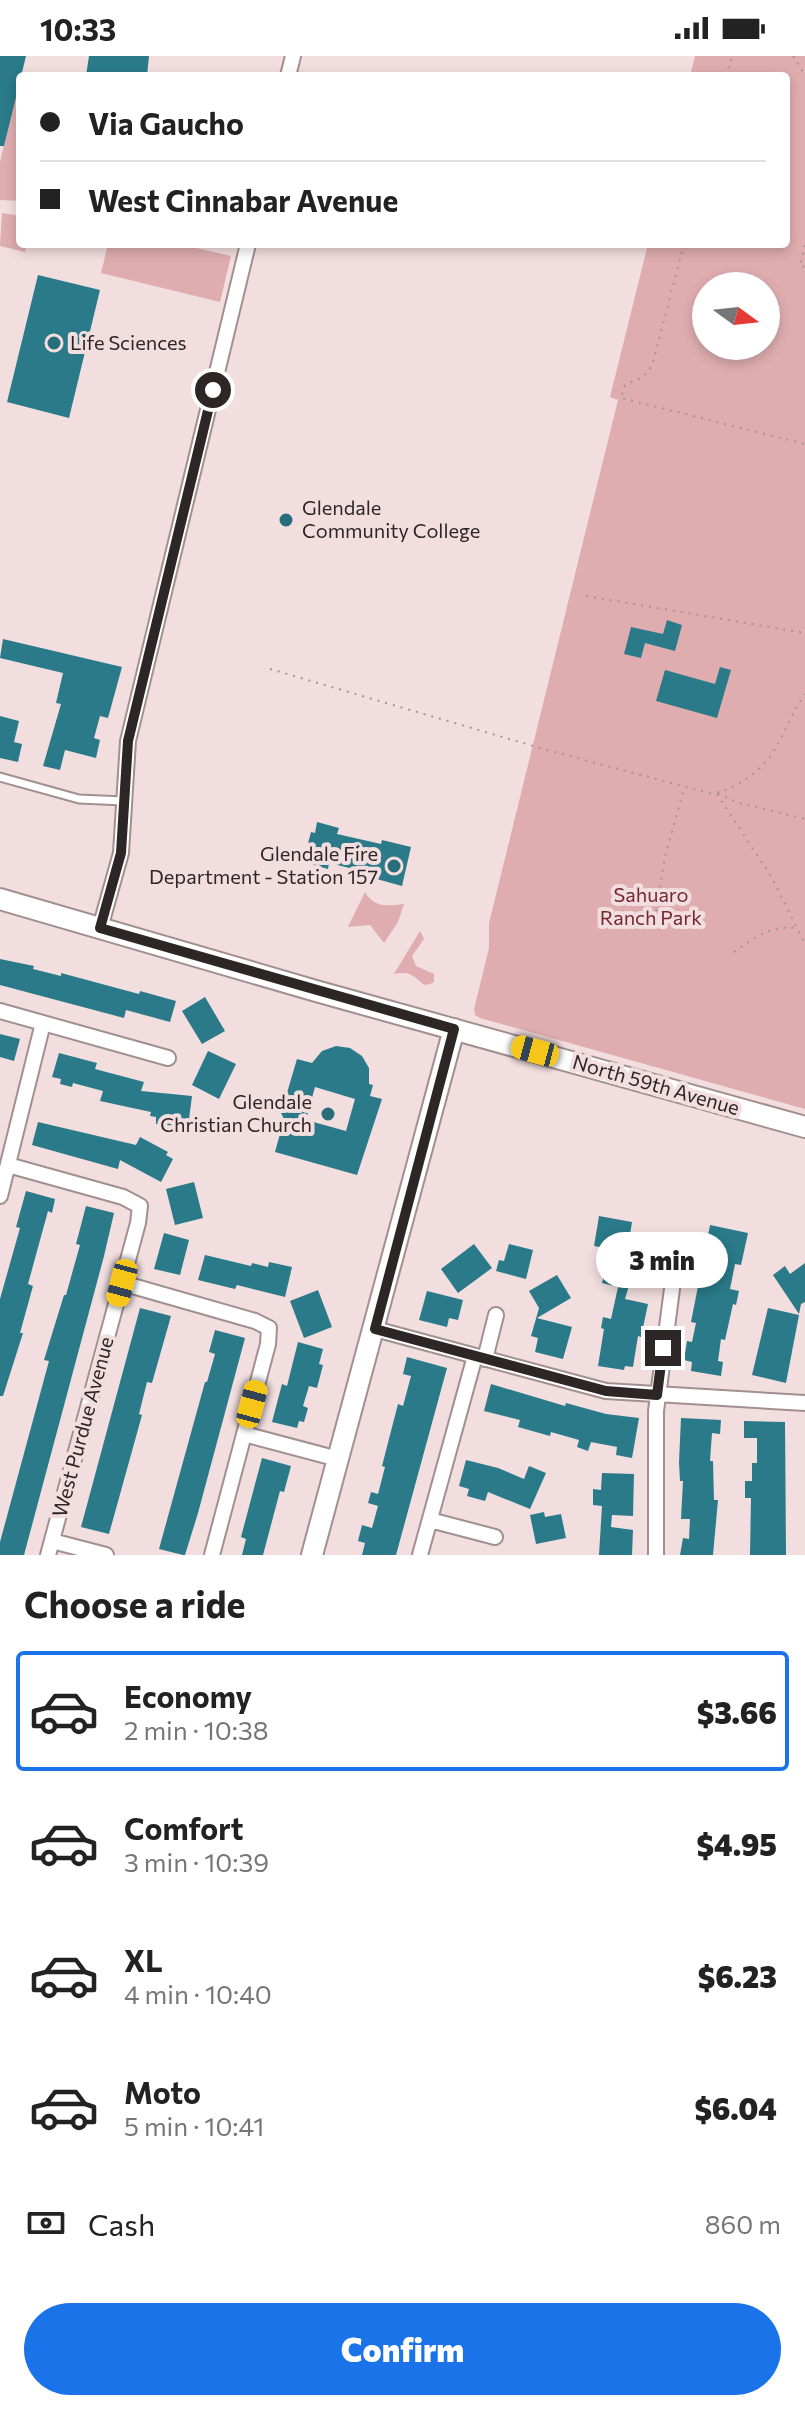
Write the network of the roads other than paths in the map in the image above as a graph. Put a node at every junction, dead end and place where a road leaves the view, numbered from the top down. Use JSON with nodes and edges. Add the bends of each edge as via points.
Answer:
{"nodes":[{"id":1,"x":247,"y":248,"type":"edge"},
{"id":2,"x":0,"y":777,"type":"edge"},
{"id":3,"x":124,"y":801,"type":"junction"},
{"id":4,"x":0,"y":899,"type":"edge"},
{"id":5,"x":100,"y":928,"type":"junction"},
{"id":6,"x":0,"y":1011,"type":"edge"},
{"id":7,"x":43,"y":1023,"type":"junction"},
{"id":8,"x":454,"y":1029,"type":"junction"},
{"id":9,"x":168,"y":1058,"type":"dead end"},
{"id":10,"x":805,"y":1127,"type":"edge"},
{"id":11,"x":8,"y":1165,"type":"junction"},
{"id":12,"x":0,"y":1196,"type":"edge"},
{"id":13,"x":668,"y":1252,"type":"dead end"},
{"id":14,"x":122,"y":1283,"type":"junction"},
{"id":15,"x":496,"y":1315,"type":"dead end"},
{"id":16,"x":375,"y":1329,"type":"junction"},
{"id":17,"x":480,"y":1358,"type":"junction"},
{"id":18,"x":657,"y":1395,"type":"junction"},
{"id":19,"x":805,"y":1403,"type":"edge"},
{"id":20,"x":244,"y":1434,"type":"junction"},
{"id":21,"x":338,"y":1459,"type":"junction"},
{"id":22,"x":430,"y":1520,"type":"junction"},
{"id":23,"x":495,"y":1537,"type":"dead end"},
{"id":24,"x":50,"y":1548,"type":"edge"},
{"id":25,"x":106,"y":1555,"type":"edge"},
{"id":26,"x":212,"y":1555,"type":"edge"},
{"id":27,"x":312,"y":1555,"type":"edge"},
{"id":28,"x":420,"y":1555,"type":"edge"},
{"id":29,"x":656,"y":1555,"type":"edge"}],
"edges":[{"from":1,"to":3,"type":"street","via":[[128,741]]},
{"from":2,"to":3,"type":"lane","via":[[86,800]]},
{"from":3,"to":5,"type":"street","via":[[121,853]]},
{"from":4,"to":5,"type":"main road","name":"North 59th Avenue"},
{"from":5,"to":8,"type":"main road","name":"North 59th Avenue"},
{"from":6,"to":7,"type":"street"},
{"from":7,"to":9,"type":"street"},
{"from":7,"to":11,"type":"street"},
{"from":8,"to":10,"type":"main road","name":"North 59th Avenue"},
{"from":8,"to":16,"type":"main road"},
{"from":11,"to":12,"type":"street"},
{"from":11,"to":14,"type":"street","name":"West Purdue Avenue","via":[[140,1206]]},
{"from":13,"to":18,"type":"street","via":[[672,1289]]},
{"from":14,"to":20,"type":"street","via":[[269,1328]]},
{"from":14,"to":24,"type":"street","name":"West Purdue Avenue"},
{"from":15,"to":17,"type":"street"},
{"from":16,"to":17,"type":"street"},
{"from":16,"to":21,"type":"main road"},
{"from":17,"to":18,"type":"street","via":[[606,1391]]},
{"from":17,"to":22,"type":"street"},
{"from":18,"to":19,"type":"street"},
{"from":18,"to":29,"type":"street"},
{"from":20,"to":21,"type":"street"},
{"from":20,"to":26,"type":"street"},
{"from":21,"to":27,"type":"main road"},
{"from":22,"to":23,"type":"street"},
{"from":22,"to":28,"type":"street"},
{"from":24,"to":25,"type":"street"}]}
